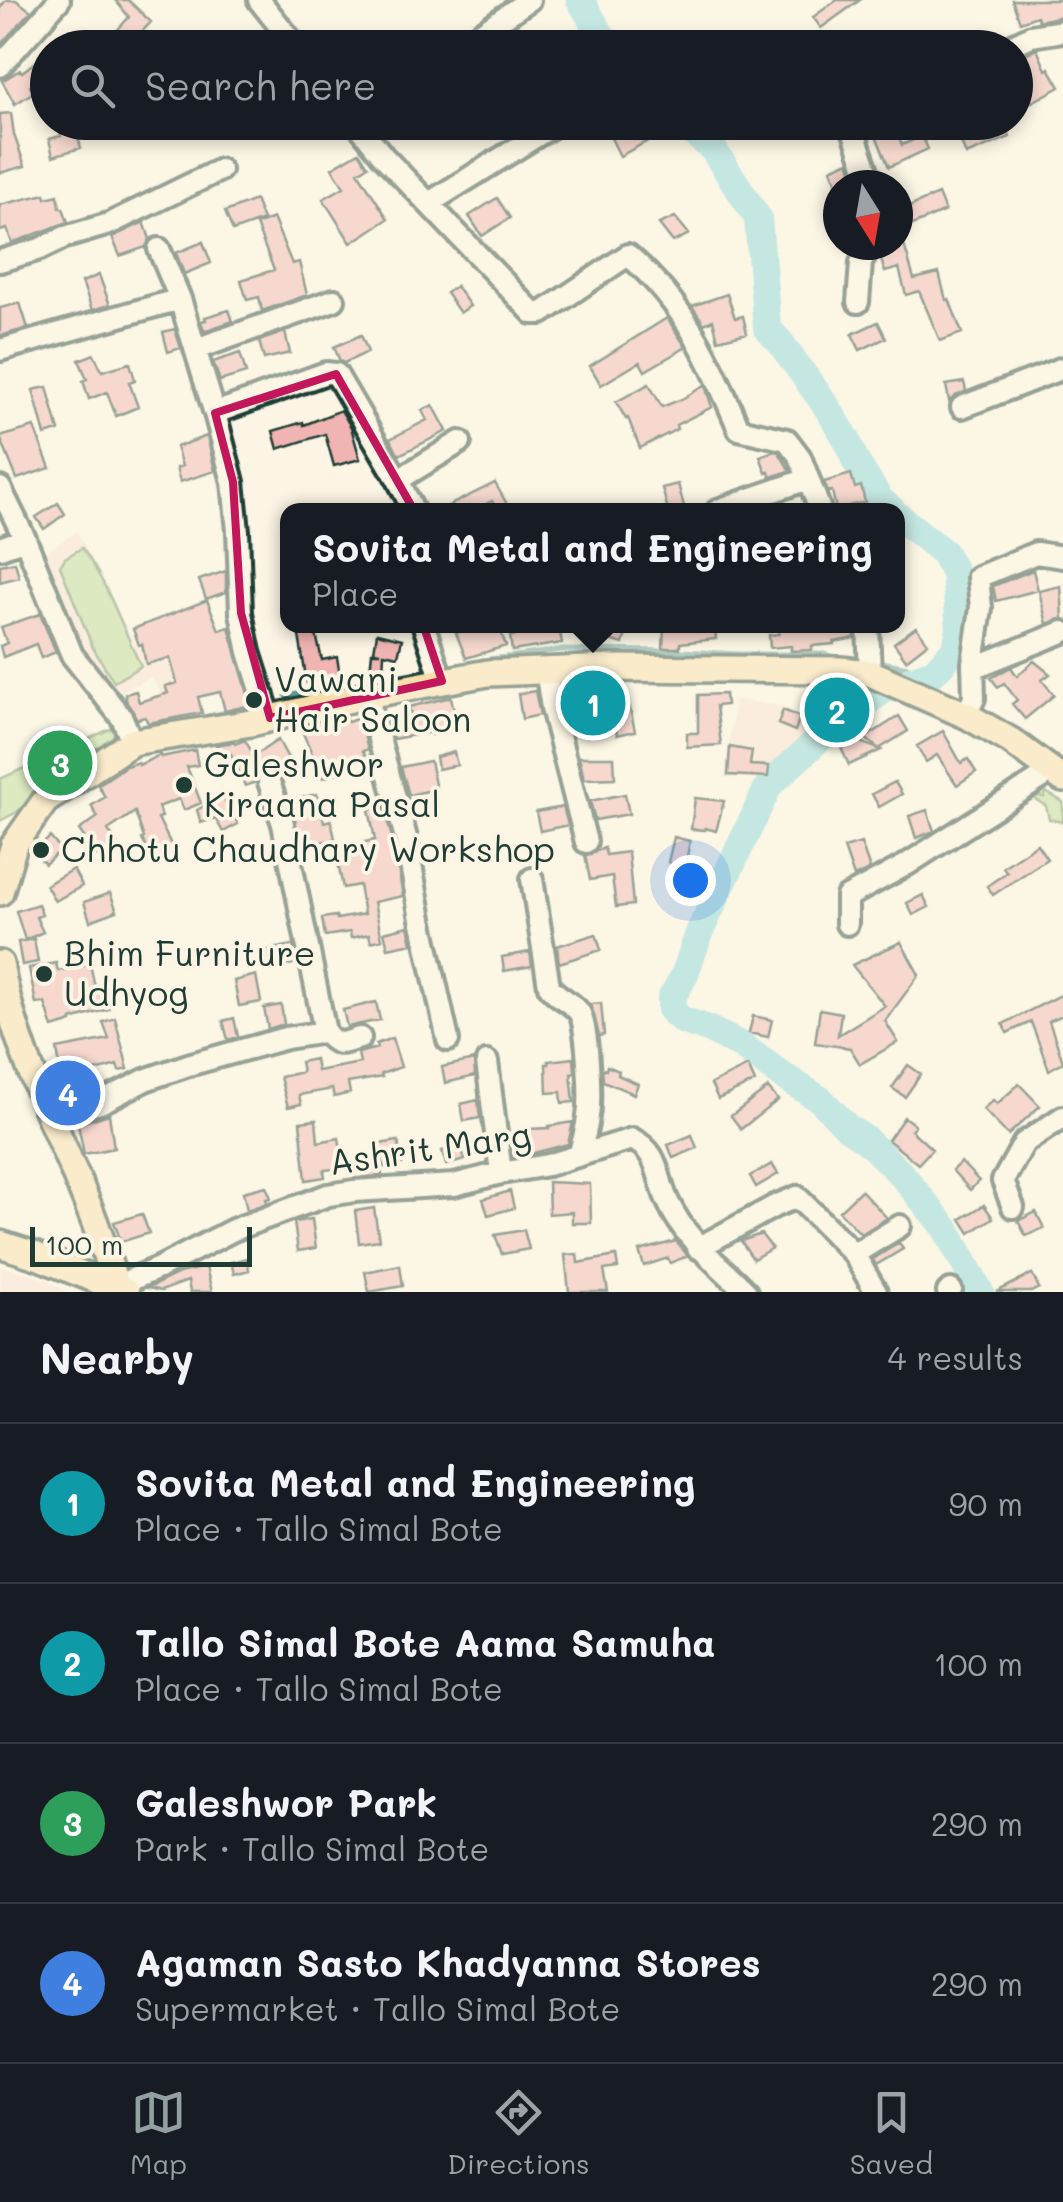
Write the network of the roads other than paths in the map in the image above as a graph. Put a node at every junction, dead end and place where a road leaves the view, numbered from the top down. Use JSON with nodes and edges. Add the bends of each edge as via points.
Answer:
{"nodes":[{"id":1,"x":59,"y":0,"type":"edge"},
{"id":2,"x":529,"y":0,"type":"edge"},
{"id":3,"x":262,"y":1,"type":"edge"},
{"id":4,"x":32,"y":30,"type":"edge"},
{"id":5,"x":284,"y":30,"type":"edge"},
{"id":6,"x":485,"y":30,"type":"edge"},
{"id":7,"x":1063,"y":30,"type":"edge"},
{"id":8,"x":30,"y":32,"type":"edge"},
{"id":9,"x":1033,"y":36,"type":"edge"},
{"id":10,"x":0,"y":66,"type":"edge"},
{"id":11,"x":370,"y":140,"type":"edge"},
{"id":12,"x":530,"y":140,"type":"edge"},
{"id":13,"x":857,"y":140,"type":"edge"},
{"id":14,"x":220,"y":170,"type":"dead end"},
{"id":15,"x":867,"y":170,"type":"edge"},
{"id":16,"x":430,"y":203,"type":"junction"},
{"id":17,"x":159,"y":249,"type":"dead end"},
{"id":18,"x":863,"y":260,"type":"edge"},
{"id":19,"x":0,"y":262,"type":"edge"},
{"id":20,"x":180,"y":298,"type":"junction"},
{"id":21,"x":334,"y":300,"type":"dead end"},
{"id":22,"x":858,"y":302,"type":"dead end"},
{"id":23,"x":196,"y":349,"type":"junction"},
{"id":24,"x":0,"y":350,"type":"edge"},
{"id":25,"x":1063,"y":368,"type":"edge"},
{"id":26,"x":962,"y":407,"type":"dead end"},
{"id":27,"x":215,"y":413,"type":"junction"},
{"id":28,"x":460,"y":442,"type":"dead end"},
{"id":29,"x":808,"y":479,"type":"junction"},
{"id":30,"x":398,"y":480,"type":"junction"},
{"id":31,"x":0,"y":488,"type":"edge"},
{"id":32,"x":410,"y":503,"type":"edge"},
{"id":33,"x":738,"y":503,"type":"edge"},
{"id":34,"x":817,"y":503,"type":"edge"},
{"id":35,"x":25,"y":539,"type":"junction"},
{"id":36,"x":0,"y":548,"type":"edge"},
{"id":37,"x":1063,"y":557,"type":"edge"},
{"id":38,"x":1063,"y":632,"type":"edge"},
{"id":39,"x":426,"y":633,"type":"edge"},
{"id":40,"x":869,"y":633,"type":"edge"},
{"id":41,"x":973,"y":668,"type":"junction"},
{"id":42,"x":546,"y":670,"type":"junction"},
{"id":43,"x":877,"y":676,"type":"junction"},
{"id":44,"x":442,"y":681,"type":"junction"},
{"id":45,"x":367,"y":696,"type":"junction"},
{"id":46,"x":956,"y":711,"type":"junction"},
{"id":47,"x":270,"y":718,"type":"junction"},
{"id":48,"x":132,"y":742,"type":"junction"},
{"id":49,"x":1057,"y":775,"type":"edge"},
{"id":50,"x":268,"y":782,"type":"dead end"},
{"id":51,"x":586,"y":842,"type":"dead end"},
{"id":52,"x":532,"y":879,"type":"dead end"},
{"id":53,"x":0,"y":892,"type":"edge"},
{"id":54,"x":848,"y":924,"type":"dead end"},
{"id":55,"x":0,"y":964,"type":"edge"},
{"id":56,"x":324,"y":1032,"type":"junction"},
{"id":57,"x":360,"y":1038,"type":"dead end"},
{"id":58,"x":448,"y":1040,"type":"dead end"},
{"id":59,"x":487,"y":1062,"type":"dead end"},
{"id":60,"x":50,"y":1117,"type":"junction"},
{"id":61,"x":1063,"y":1117,"type":"edge"},
{"id":62,"x":580,"y":1155,"type":"junction"},
{"id":63,"x":501,"y":1174,"type":"junction"},
{"id":64,"x":1012,"y":1207,"type":"dead end"},
{"id":65,"x":900,"y":1226,"type":"dead end"},
{"id":66,"x":0,"y":1244,"type":"edge"},
{"id":67,"x":698,"y":1248,"type":"junction"},
{"id":68,"x":854,"y":1254,"type":"junction"},
{"id":69,"x":120,"y":1289,"type":"edge"},
{"id":70,"x":746,"y":1292,"type":"edge"},
{"id":71,"x":876,"y":1292,"type":"edge"}],
"edges":[{"from":1,"to":4,"type":"street"},
{"from":2,"to":6,"type":"street"},
{"from":3,"to":5,"type":"street"},
{"from":7,"to":9,"type":"street"},
{"from":8,"to":10,"type":"street"},
{"from":11,"to":16,"type":"street"},
{"from":12,"to":16,"type":"street"},
{"from":13,"to":15,"type":"street"},
{"from":14,"to":19,"type":"street","via":[[120,219]]},
{"from":16,"to":29,"type":"street","via":[[533,314],[628,254],[680,309],[739,429],[786,440]]},
{"from":17,"to":20,"type":"street"},
{"from":18,"to":22,"type":"street"},
{"from":20,"to":23,"type":"street"},
{"from":20,"to":24,"type":"street"},
{"from":21,"to":23,"type":"street"},
{"from":23,"to":27,"type":"street"},
{"from":25,"to":26,"type":"street"},
{"from":27,"to":30,"type":"street","via":[[336,374]]},
{"from":27,"to":47,"type":"street","via":[[233,482],[241,613]]},
{"from":28,"to":30,"type":"street"},
{"from":29,"to":33,"type":"street"},
{"from":29,"to":34,"type":"street"},
{"from":30,"to":32,"type":"street"},
{"from":31,"to":35,"type":"street"},
{"from":35,"to":36,"type":"street"},
{"from":35,"to":48,"type":"street","via":[[72,656],[122,718]]},
{"from":37,"to":41,"type":"street","via":[[1036,553],[978,577]]},
{"from":38,"to":41,"type":"street"},
{"from":39,"to":44,"type":"street"},
{"from":40,"to":43,"type":"street"},
{"from":41,"to":46,"type":"street","via":[[974,698]]},
{"from":42,"to":43,"type":"main road"},
{"from":42,"to":44,"type":"main road"},
{"from":42,"to":51,"type":"street"},
{"from":43,"to":46,"type":"main road"},
{"from":44,"to":45,"type":"main road"},
{"from":45,"to":47,"type":"main road"},
{"from":45,"to":58,"type":"street","via":[[406,838]]},
{"from":46,"to":49,"type":"main road"},
{"from":47,"to":48,"type":"main road"},
{"from":48,"to":53,"type":"main road","via":[[45,800],[14,845]]},
{"from":49,"to":54,"type":"street","via":[[847,896]]},
{"from":50,"to":56,"type":"street","via":[[284,824]]},
{"from":52,"to":62,"type":"street","via":[[549,986],[579,1012],[587,1054],[589,1113]]},
{"from":55,"to":60,"type":"main road","via":[[13,1020]]},
{"from":56,"to":57,"type":"street","via":[[333,1043]]},
{"from":56,"to":60,"type":"street","via":[[188,1065]]},
{"from":59,"to":63,"type":"street"},
{"from":60,"to":69,"type":"main road"},
{"from":61,"to":64,"type":"street","via":[[1024,1143],[1002,1181]]},
{"from":62,"to":63,"type":"street","name":"Ashrit Marg"},
{"from":62,"to":67,"type":"street","name":"Ashrit Marg","via":[[632,1139],[645,1145],[668,1202]]},
{"from":63,"to":69,"type":"street","name":"Ashrit Marg","via":[[454,1185],[328,1195],[233,1230]]},
{"from":65,"to":68,"type":"street"},
{"from":66,"to":69,"type":"main road"},
{"from":67,"to":68,"type":"street","via":[[797,1197]]},
{"from":67,"to":70,"type":"street","name":"Ashrit Marg"},
{"from":68,"to":71,"type":"street"}]}
